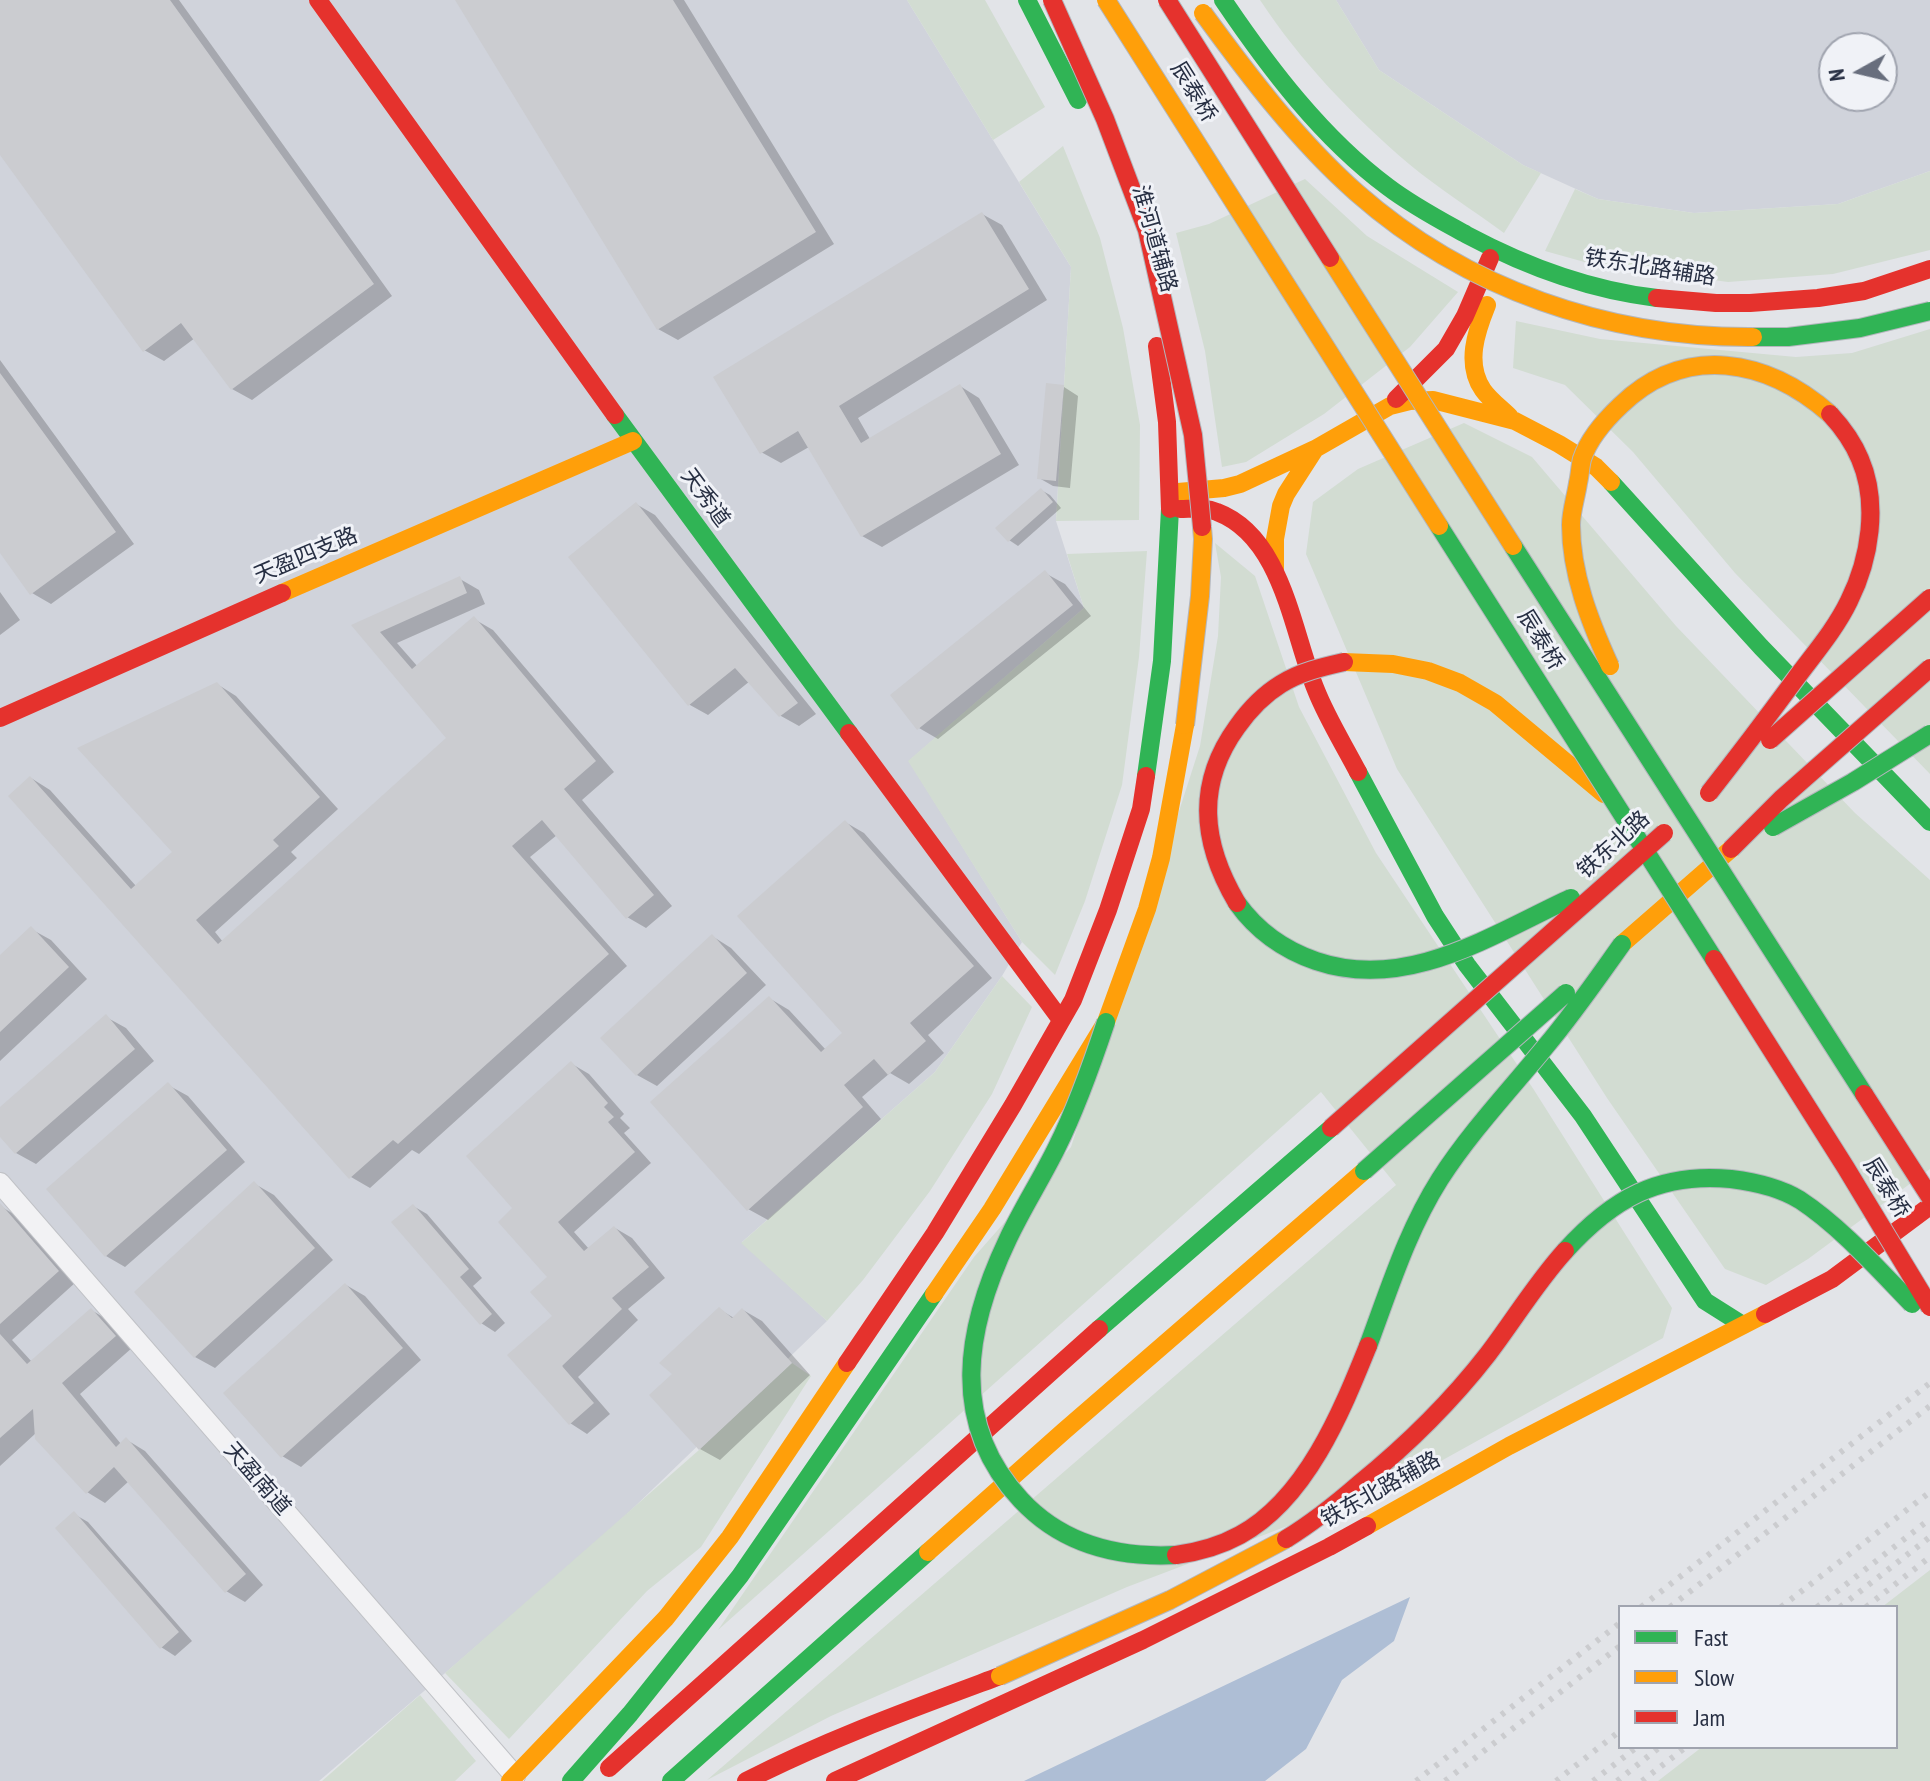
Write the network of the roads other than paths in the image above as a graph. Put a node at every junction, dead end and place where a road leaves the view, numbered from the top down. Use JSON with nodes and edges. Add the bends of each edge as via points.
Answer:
{"nodes":[{"id":1,"x":318,"y":0,"type":"edge"},
{"id":2,"x":1027,"y":0,"type":"edge"},
{"id":3,"x":1052,"y":0,"type":"edge"},
{"id":4,"x":1106,"y":0,"type":"edge"},
{"id":5,"x":1167,"y":0,"type":"edge"},
{"id":6,"x":1194,"y":0,"type":"edge"},
{"id":7,"x":1223,"y":0,"type":"edge"},
{"id":8,"x":1500,"y":253,"type":"junction"},
{"id":9,"x":1930,"y":269,"type":"edge"},
{"id":10,"x":1930,"y":311,"type":"edge"},
{"id":11,"x":1390,"y":406,"type":"junction"},
{"id":12,"x":1515,"y":421,"type":"junction"},
{"id":13,"x":633,"y":441,"type":"junction"},
{"id":14,"x":1315,"y":449,"type":"junction"},
{"id":15,"x":1170,"y":501,"type":"junction"},
{"id":16,"x":1275,"y":571,"type":"junction"},
{"id":17,"x":1930,"y":598,"type":"edge"},
{"id":18,"x":1930,"y":668,"type":"edge"},
{"id":19,"x":0,"y":718,"type":"edge"},
{"id":20,"x":1930,"y":734,"type":"edge"},
{"id":21,"x":1666,"y":788,"type":"junction"},
{"id":22,"x":1709,"y":793,"type":"junction"},
{"id":23,"x":1614,"y":803,"type":"junction"},
{"id":24,"x":1930,"y":822,"type":"edge"},
{"id":25,"x":1731,"y":849,"type":"junction"},
{"id":26,"x":1613,"y":878,"type":"junction"},
{"id":27,"x":1622,"y":944,"type":"junction"},
{"id":28,"x":1061,"y":1020,"type":"junction"},
{"id":29,"x":1106,"y":1022,"type":"junction"},
{"id":30,"x":0,"y":1183,"type":"edge"},
{"id":31,"x":1930,"y":1197,"type":"edge"},
{"id":32,"x":1930,"y":1206,"type":"edge"},
{"id":33,"x":1930,"y":1307,"type":"edge"},
{"id":34,"x":1930,"y":1322,"type":"edge"},
{"id":35,"x":1743,"y":1325,"type":"junction"},
{"id":36,"x":512,"y":1778,"type":"edge"},
{"id":37,"x":571,"y":1781,"type":"edge"},
{"id":38,"x":593,"y":1781,"type":"edge"},
{"id":39,"x":671,"y":1781,"type":"edge"},
{"id":40,"x":746,"y":1781,"type":"edge"},
{"id":41,"x":835,"y":1781,"type":"edge"}],
"edges":[{"from":1,"to":13,"type":"main road","name":"天秀道"},
{"from":2,"to":15,"type":"main road","name":"淮河道辅路","via":[[1097,140],[1133,240],[1160,364]]},
{"from":3,"to":29,"type":"main road","bridge":true,"via":[[1147,230],[1193,435],[1203,539],[1194,661],[1161,858]]},
{"from":4,"to":23,"type":"main road","name":"辰泰桥","bridge":true},
{"from":5,"to":21,"type":"main road","name":"辰泰桥","bridge":true},
{"from":6,"to":10,"type":"main road","bridge":true,"via":[[1295,129],[1378,212],[1469,272],[1525,297],[1652,332],[1758,339],[1865,328]]},
{"from":7,"to":8,"type":"main road","via":[[1292,91],[1379,180]]},
{"from":8,"to":9,"type":"main road","name":"铁东北路辅路","via":[[1550,274],[1610,289],[1724,304],[1855,293]]},
{"from":8,"to":11,"type":"main road","via":[[1446,349]]},
{"from":8,"to":12,"type":"main road","via":[[1473,357],[1475,377],[1484,392]]},
{"from":11,"to":12,"type":"main road","via":[[1433,400]]},
{"from":11,"to":14,"type":"main road"},
{"from":12,"to":24,"type":"main road","via":[[1596,467]]},
{"from":13,"to":19,"type":"main road","name":"天盈四支路"},
{"from":13,"to":28,"type":"main road","name":"天秀道"},
{"from":14,"to":15,"type":"main road","via":[[1240,484]]},
{"from":14,"to":16,"type":"main road","via":[[1281,506]]},
{"from":15,"to":16,"type":"main road","via":[[1231,519],[1259,544]]},
{"from":15,"to":28,"type":"main road","name":"淮河道辅路","via":[[1162,661],[1141,809],[1108,910]]},
{"from":16,"to":35,"type":"main road","via":[[1316,691],[1435,916],[1583,1116],[1705,1301]]},
{"from":17,"to":22,"type":"main road","name":"铁东北路","bridge":true},
{"from":18,"to":25,"type":"main road","bridge":true},
{"from":20,"to":25,"type":"main road","bridge":true},
{"from":21,"to":22,"type":"main road","bridge":true,"via":[[1595,631],[1573,552],[1571,523],[1584,455],[1607,417],[1643,386],[1678,371],[1730,366],[1789,384],[1839,424],[1868,484],[1870,522],[1854,591],[1831,632]]},
{"from":21,"to":31,"type":"main road","name":"辰泰桥","bridge":true},
{"from":22,"to":26,"type":"main road","name":"铁东北路","bridge":true},
{"from":23,"to":26,"type":"main road","bridge":true,"via":[[1475,690],[1423,671],[1358,661],[1310,670],[1269,692],[1246,714],[1218,757],[1208,801],[1216,859],[1241,908],[1279,944],[1342,968],[1406,967],[1451,956]]},
{"from":23,"to":33,"type":"main road","name":"辰泰桥","bridge":true},
{"from":25,"to":27,"type":"main road","bridge":true},
{"from":26,"to":38,"type":"main road","name":"铁东北路","bridge":true},
{"from":27,"to":29,"type":"main road","bridge":true,"via":[[1443,1174],[1404,1250],[1355,1380],[1294,1488],[1246,1532],[1172,1557],[1128,1555],[1087,1545],[1034,1513],[996,1469],[975,1417],[972,1362],[988,1290],[1002,1251],[1082,1093]]},
{"from":27,"to":39,"type":"main road","bridge":true},
{"from":28,"to":36,"type":"main road","name":"淮河道辅路","via":[[935,1233],[730,1537],[666,1618]]},
{"from":29,"to":37,"type":"main road","bridge":true,"via":[[992,1209],[740,1576]]},
{"from":30,"to":36,"type":"street","name":"天盈南道"},
{"from":32,"to":35,"type":"main road","name":"铁东北路辅路","via":[[1832,1279]]},
{"from":34,"to":40,"type":"main road","bridge":true,"via":[[1873,1263],[1790,1194],[1725,1177],[1657,1184],[1585,1229],[1435,1417],[1298,1531],[1145,1612],[1000,1676],[877,1721]]},
{"from":35,"to":41,"type":"main road","name":"铁东北路辅路","via":[[1329,1547],[1143,1640]]}]}
